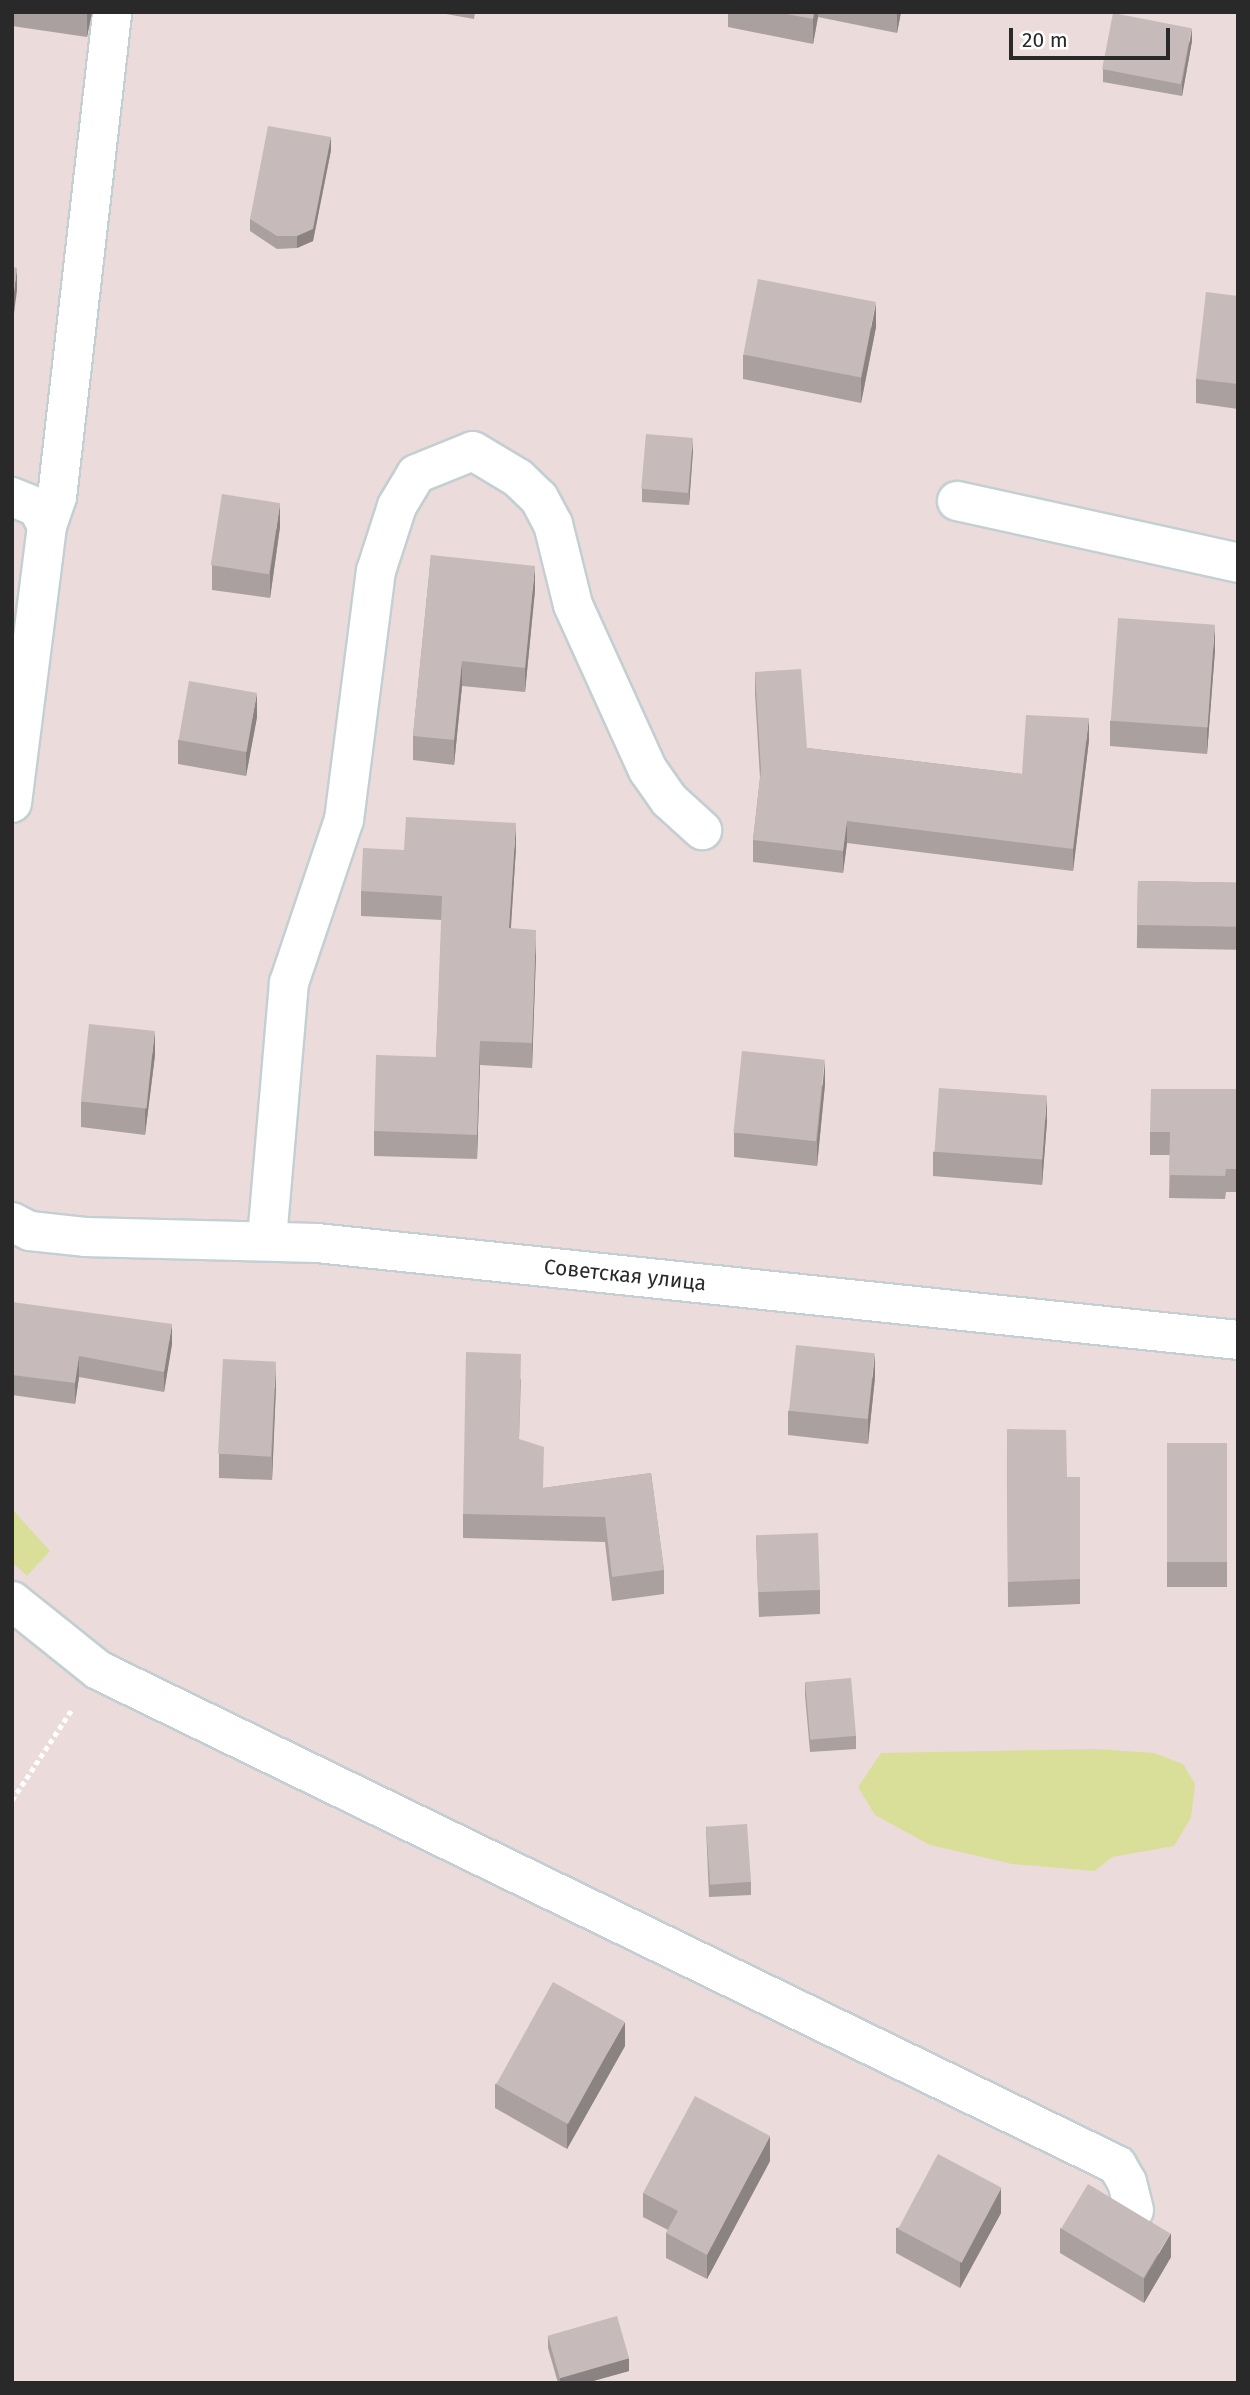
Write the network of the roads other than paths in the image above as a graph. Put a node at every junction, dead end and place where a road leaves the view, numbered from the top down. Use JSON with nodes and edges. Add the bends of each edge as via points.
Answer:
{"nodes":[{"id":1,"x":112,"y":12,"type":"edge"},
{"id":2,"x":957,"y":501,"type":"dead end"},
{"id":3,"x":32,"y":510,"type":"edge"},
{"id":4,"x":1238,"y":563,"type":"edge"},
{"id":5,"x":12,"y":803,"type":"edge"},
{"id":6,"x":702,"y":830,"type":"dead end"},
{"id":7,"x":12,"y":1222,"type":"edge"},
{"id":8,"x":267,"y":1239,"type":"junction"},
{"id":9,"x":1238,"y":1340,"type":"edge"},
{"id":10,"x":12,"y":1601,"type":"edge"},
{"id":11,"x":1134,"y":2210,"type":"edge"}],
"edges":[{"from":1,"to":3,"type":"street","via":[[57,497]]},
{"from":2,"to":4,"type":"street"},
{"from":3,"to":5,"type":"street"},
{"from":6,"to":8,"type":"street","via":[[669,800],[648,770],[573,605],[553,524],[539,498],[518,478],[473,451],[416,474],[397,506],[376,571],[344,820],[289,983]]},
{"from":7,"to":8,"type":"street","name":"Советская улица","via":[[30,1231],[85,1237]]},
{"from":8,"to":9,"type":"street","name":"Советская улица"},
{"from":10,"to":11,"type":"street","via":[[98,1670],[1117,2165]]}]}
